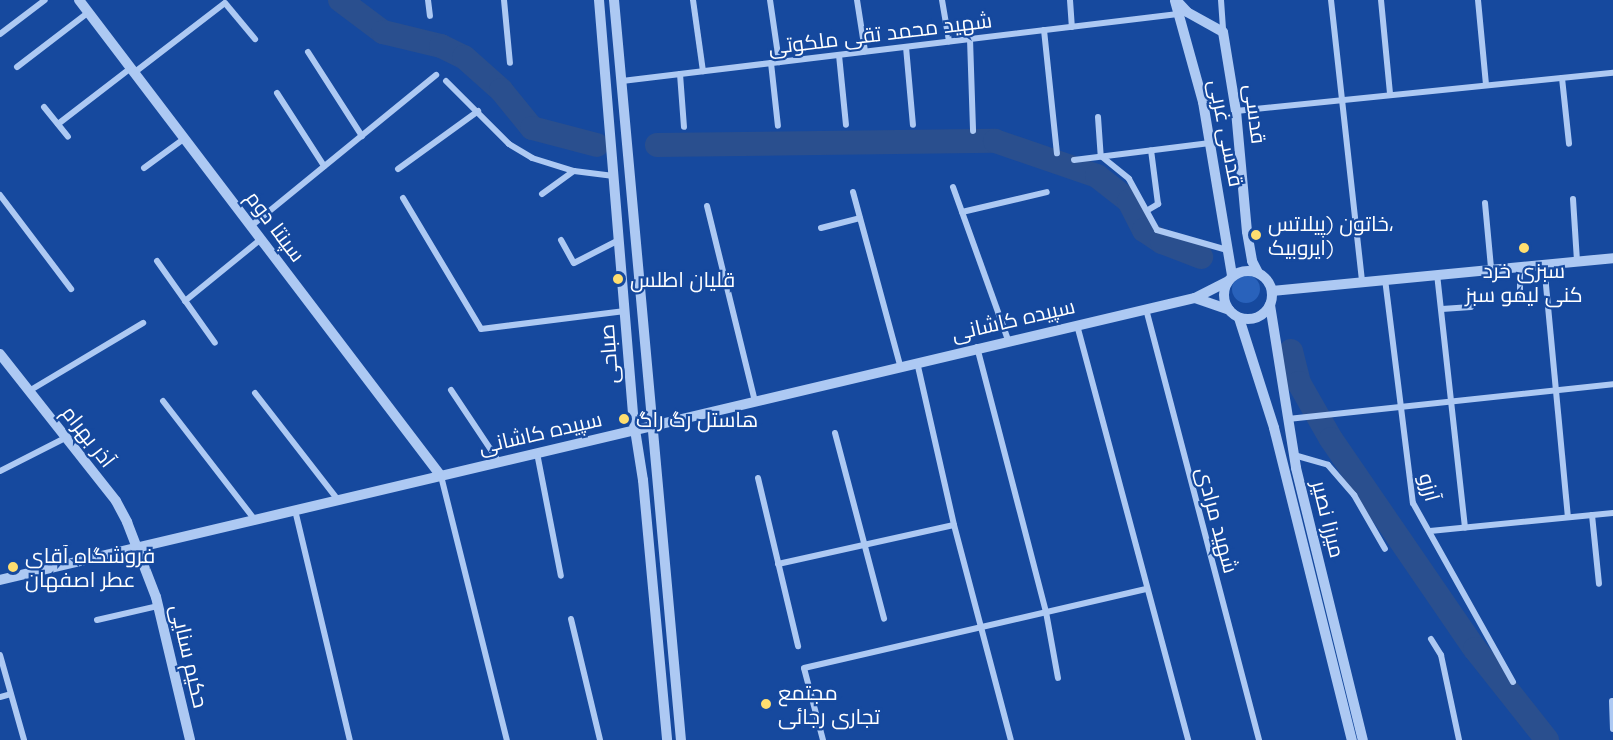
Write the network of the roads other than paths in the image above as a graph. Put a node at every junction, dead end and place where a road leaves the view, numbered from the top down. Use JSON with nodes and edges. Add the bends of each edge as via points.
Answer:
{"nodes":[{"id":1,"x":45,"y":0,"type":"edge"},
{"id":2,"x":79,"y":0,"type":"edge"},
{"id":3,"x":429,"y":0,"type":"edge"},
{"id":4,"x":504,"y":0,"type":"edge"},
{"id":5,"x":599,"y":0,"type":"edge"},
{"id":6,"x":614,"y":0,"type":"edge"},
{"id":7,"x":693,"y":0,"type":"edge"},
{"id":8,"x":770,"y":0,"type":"edge"},
{"id":9,"x":857,"y":0,"type":"edge"},
{"id":10,"x":942,"y":0,"type":"edge"},
{"id":11,"x":1070,"y":0,"type":"edge"},
{"id":12,"x":1175,"y":0,"type":"edge"},
{"id":13,"x":1221,"y":0,"type":"edge"},
{"id":14,"x":1331,"y":0,"type":"edge"},
{"id":15,"x":1381,"y":0,"type":"edge"},
{"id":16,"x":1478,"y":0,"type":"edge"},
{"id":17,"x":89,"y":12,"type":"junction"},
{"id":18,"x":1179,"y":14,"type":"junction"},
{"id":19,"x":430,"y":16,"type":"dead end"},
{"id":20,"x":1072,"y":27,"type":"junction"},
{"id":21,"x":1044,"y":30,"type":"junction"},
{"id":22,"x":1223,"y":32,"type":"junction"},
{"id":23,"x":0,"y":34,"type":"edge"},
{"id":24,"x":255,"y":39,"type":"dead end"},
{"id":25,"x":970,"y":39,"type":"junction"},
{"id":26,"x":948,"y":41,"type":"junction"},
{"id":27,"x":906,"y":47,"type":"junction"},
{"id":28,"x":865,"y":51,"type":"junction"},
{"id":29,"x":308,"y":52,"type":"dead end"},
{"id":30,"x":839,"y":55,"type":"junction"},
{"id":31,"x":779,"y":62,"type":"junction"},
{"id":32,"x":510,"y":63,"type":"dead end"},
{"id":33,"x":771,"y":63,"type":"junction"},
{"id":34,"x":17,"y":67,"type":"dead end"},
{"id":35,"x":133,"y":70,"type":"junction"},
{"id":36,"x":703,"y":71,"type":"junction"},
{"id":37,"x":680,"y":74,"type":"junction"},
{"id":38,"x":1613,"y":74,"type":"edge"},
{"id":39,"x":436,"y":75,"type":"dead end"},
{"id":40,"x":1562,"y":78,"type":"junction"},
{"id":41,"x":446,"y":81,"type":"dead end"},
{"id":42,"x":622,"y":81,"type":"junction"},
{"id":43,"x":1486,"y":85,"type":"junction"},
{"id":44,"x":277,"y":93,"type":"dead end"},
{"id":45,"x":1390,"y":94,"type":"junction"},
{"id":46,"x":1342,"y":99,"type":"junction"},
{"id":47,"x":44,"y":107,"type":"dead end"},
{"id":48,"x":478,"y":111,"type":"junction"},
{"id":49,"x":1236,"y":111,"type":"junction"},
{"id":50,"x":1098,"y":117,"type":"dead end"},
{"id":51,"x":58,"y":124,"type":"junction"},
{"id":52,"x":846,"y":125,"type":"dead end"},
{"id":53,"x":913,"y":125,"type":"dead end"},
{"id":54,"x":778,"y":126,"type":"dead end"},
{"id":55,"x":684,"y":127,"type":"dead end"},
{"id":56,"x":973,"y":131,"type":"dead end"},
{"id":57,"x":68,"y":136,"type":"dead end"},
{"id":58,"x":362,"y":136,"type":"junction"},
{"id":59,"x":185,"y":138,"type":"junction"},
{"id":60,"x":1210,"y":143,"type":"junction"},
{"id":61,"x":1569,"y":144,"type":"dead end"},
{"id":62,"x":1151,"y":150,"type":"junction"},
{"id":63,"x":1057,"y":153,"type":"dead end"},
{"id":64,"x":1101,"y":156,"type":"junction"},
{"id":65,"x":1074,"y":160,"type":"dead end"},
{"id":66,"x":324,"y":166,"type":"junction"},
{"id":67,"x":144,"y":168,"type":"dead end"},
{"id":68,"x":398,"y":169,"type":"dead end"},
{"id":69,"x":574,"y":171,"type":"junction"},
{"id":70,"x":614,"y":176,"type":"junction"},
{"id":71,"x":953,"y":187,"type":"dead end"},
{"id":72,"x":853,"y":192,"type":"dead end"},
{"id":73,"x":1047,"y":192,"type":"dead end"},
{"id":74,"x":542,"y":194,"type":"dead end"},
{"id":75,"x":0,"y":195,"type":"edge"},
{"id":76,"x":403,"y":198,"type":"dead end"},
{"id":77,"x":1573,"y":199,"type":"dead end"},
{"id":78,"x":1485,"y":203,"type":"dead end"},
{"id":79,"x":707,"y":206,"type":"dead end"},
{"id":80,"x":1148,"y":210,"type":"junction"},
{"id":81,"x":962,"y":212,"type":"junction"},
{"id":82,"x":860,"y":218,"type":"junction"},
{"id":83,"x":252,"y":226,"type":"junction"},
{"id":84,"x":821,"y":228,"type":"dead end"},
{"id":85,"x":262,"y":239,"type":"junction"},
{"id":86,"x":561,"y":240,"type":"dead end"},
{"id":87,"x":619,"y":240,"type":"junction"},
{"id":88,"x":1228,"y":251,"type":"junction"},
{"id":89,"x":1613,"y":258,"type":"edge"},
{"id":90,"x":157,"y":261,"type":"dead end"},
{"id":91,"x":1577,"y":261,"type":"junction"},
{"id":92,"x":1544,"y":264,"type":"junction"},
{"id":93,"x":1520,"y":266,"type":"junction"},
{"id":94,"x":1491,"y":268,"type":"junction"},
{"id":95,"x":1258,"y":273,"type":"junction"},
{"id":96,"x":1437,"y":273,"type":"junction"},
{"id":97,"x":1384,"y":278,"type":"junction"},
{"id":98,"x":1230,"y":279,"type":"junction"},
{"id":99,"x":1362,"y":281,"type":"junction"},
{"id":100,"x":71,"y":289,"type":"dead end"},
{"id":101,"x":1272,"y":291,"type":"junction"},
{"id":102,"x":1195,"y":298,"type":"junction"},
{"id":103,"x":1520,"y":298,"type":"dead end"},
{"id":104,"x":185,"y":301,"type":"junction"},
{"id":105,"x":1270,"y":304,"type":"junction"},
{"id":106,"x":1471,"y":307,"type":"dead end"},
{"id":107,"x":1146,"y":309,"type":"junction"},
{"id":108,"x":1442,"y":309,"type":"junction"},
{"id":109,"x":1229,"y":310,"type":"junction"},
{"id":110,"x":625,"y":311,"type":"junction"},
{"id":111,"x":1239,"y":318,"type":"junction"},
{"id":112,"x":143,"y":323,"type":"dead end"},
{"id":113,"x":1077,"y":324,"type":"junction"},
{"id":114,"x":1008,"y":340,"type":"junction"},
{"id":115,"x":214,"y":343,"type":"dead end"},
{"id":116,"x":977,"y":347,"type":"junction"},
{"id":117,"x":0,"y":354,"type":"edge"},
{"id":118,"x":917,"y":361,"type":"junction"},
{"id":119,"x":900,"y":365,"type":"junction"},
{"id":120,"x":1613,"y":384,"type":"edge"},
{"id":121,"x":451,"y":390,"type":"dead end"},
{"id":122,"x":29,"y":391,"type":"junction"},
{"id":123,"x":1558,"y":391,"type":"junction"},
{"id":124,"x":255,"y":393,"type":"dead end"},
{"id":125,"x":163,"y":401,"type":"dead end"},
{"id":126,"x":755,"y":401,"type":"junction"},
{"id":127,"x":1453,"y":402,"type":"junction"},
{"id":128,"x":1402,"y":408,"type":"junction"},
{"id":129,"x":1289,"y":424,"type":"junction"},
{"id":130,"x":652,"y":426,"type":"junction"},
{"id":131,"x":635,"y":430,"type":"junction"},
{"id":132,"x":1275,"y":432,"type":"junction"},
{"id":133,"x":835,"y":433,"type":"dead end"},
{"id":134,"x":65,"y":438,"type":"junction"},
{"id":135,"x":537,"y":453,"type":"junction"},
{"id":136,"x":1294,"y":455,"type":"junction"},
{"id":137,"x":499,"y":462,"type":"junction"},
{"id":138,"x":0,"y":471,"type":"edge"},
{"id":139,"x":441,"y":476,"type":"junction"},
{"id":140,"x":758,"y":478,"type":"dead end"},
{"id":141,"x":338,"y":500,"type":"junction"},
{"id":142,"x":295,"y":510,"type":"junction"},
{"id":143,"x":1613,"y":513,"type":"edge"},
{"id":144,"x":1592,"y":515,"type":"junction"},
{"id":145,"x":1568,"y":518,"type":"junction"},
{"id":146,"x":255,"y":520,"type":"junction"},
{"id":147,"x":954,"y":525,"type":"junction"},
{"id":148,"x":1465,"y":527,"type":"junction"},
{"id":149,"x":1430,"y":531,"type":"junction"},
{"id":150,"x":865,"y":544,"type":"junction"},
{"id":151,"x":140,"y":548,"type":"junction"},
{"id":152,"x":1385,"y":549,"type":"dead end"},
{"id":153,"x":778,"y":564,"type":"junction"},
{"id":154,"x":561,"y":576,"type":"dead end"},
{"id":155,"x":0,"y":580,"type":"edge"},
{"id":156,"x":1599,"y":584,"type":"dead end"},
{"id":157,"x":1146,"y":589,"type":"junction"},
{"id":158,"x":158,"y":606,"type":"junction"},
{"id":159,"x":1046,"y":612,"type":"junction"},
{"id":160,"x":571,"y":619,"type":"dead end"},
{"id":161,"x":884,"y":619,"type":"dead end"},
{"id":162,"x":97,"y":620,"type":"dead end"},
{"id":163,"x":980,"y":625,"type":"junction"},
{"id":164,"x":1431,"y":639,"type":"dead end"},
{"id":165,"x":798,"y":646,"type":"dead end"},
{"id":166,"x":0,"y":655,"type":"edge"},
{"id":167,"x":1058,"y":678,"type":"dead end"},
{"id":168,"x":1513,"y":682,"type":"dead end"},
{"id":169,"x":11,"y":694,"type":"junction"},
{"id":170,"x":0,"y":697,"type":"edge"},
{"id":171,"x":1612,"y":702,"type":"edge"},
{"id":172,"x":1613,"y":729,"type":"edge"},
{"id":173,"x":24,"y":740,"type":"edge"},
{"id":174,"x":190,"y":740,"type":"edge"},
{"id":175,"x":350,"y":740,"type":"edge"},
{"id":176,"x":507,"y":740,"type":"edge"},
{"id":177,"x":600,"y":740,"type":"edge"},
{"id":178,"x":667,"y":740,"type":"edge"},
{"id":179,"x":681,"y":740,"type":"edge"},
{"id":180,"x":823,"y":740,"type":"edge"},
{"id":181,"x":1011,"y":740,"type":"edge"},
{"id":182,"x":1188,"y":740,"type":"edge"},
{"id":183,"x":1259,"y":740,"type":"edge"},
{"id":184,"x":1352,"y":740,"type":"edge"},
{"id":185,"x":1362,"y":740,"type":"edge"},
{"id":186,"x":1459,"y":740,"type":"edge"}],
"edges":[{"from":1,"to":23,"type":"street"},
{"from":2,"to":17,"type":"street","name":"سپنتا دوم"},
{"from":3,"to":19,"type":"street"},
{"from":4,"to":32,"type":"street"},
{"from":5,"to":70,"type":"street","name":"صباحی"},
{"from":6,"to":42,"type":"street","name":"صباحی"},
{"from":7,"to":36,"type":"street"},
{"from":8,"to":31,"type":"street"},
{"from":9,"to":28,"type":"street"},
{"from":10,"to":26,"type":"street"},
{"from":11,"to":20,"type":"street"},
{"from":12,"to":18,"type":"street","name":"قدسی غربی"},
{"from":12,"to":22,"type":"street"},
{"from":13,"to":22,"type":"street"},
{"from":14,"to":46,"type":"street"},
{"from":15,"to":45,"type":"street"},
{"from":16,"to":43,"type":"street"},
{"from":17,"to":34,"type":"street"},
{"from":17,"to":35,"type":"street","name":"سپنتا دوم"},
{"from":18,"to":20,"type":"street","name":"شهید محمد تقی ملکوتی"},
{"from":18,"to":60,"type":"street","name":"قدسی غربی"},
{"from":20,"to":21,"type":"street","name":"شهید محمد تقی ملکوتی"},
{"from":21,"to":25,"type":"street","name":"شهید محمد تقی ملکوتی"},
{"from":21,"to":63,"type":"street"},
{"from":22,"to":49,"type":"street","name":"قدسی"},
{"from":24,"to":35,"type":"street","via":[[225,3]]},
{"from":25,"to":26,"type":"street","name":"شهید محمد تقی ملکوتی"},
{"from":25,"to":56,"type":"street"},
{"from":26,"to":27,"type":"street","name":"شهید محمد تقی ملکوتی"},
{"from":27,"to":28,"type":"street","name":"شهید محمد تقی ملکوتی"},
{"from":27,"to":53,"type":"street"},
{"from":28,"to":30,"type":"street","name":"شهید محمد تقی ملکوتی"},
{"from":29,"to":58,"type":"street"},
{"from":30,"to":31,"type":"street","name":"شهید محمد تقی ملکوتی"},
{"from":30,"to":52,"type":"street"},
{"from":31,"to":33,"type":"street","name":"شهید محمد تقی ملکوتی"},
{"from":33,"to":36,"type":"street","name":"شهید محمد تقی ملکوتی"},
{"from":33,"to":54,"type":"street"},
{"from":35,"to":51,"type":"street"},
{"from":35,"to":59,"type":"street","name":"سپنتا دوم"},
{"from":36,"to":37,"type":"street","name":"شهید محمد تقی ملکوتی"},
{"from":37,"to":42,"type":"street","name":"شهید محمد تقی ملکوتی"},
{"from":37,"to":55,"type":"street"},
{"from":38,"to":40,"type":"street"},
{"from":39,"to":58,"type":"street"},
{"from":40,"to":43,"type":"street"},
{"from":40,"to":61,"type":"street"},
{"from":41,"to":48,"type":"street"},
{"from":42,"to":130,"type":"street","name":"صباحی"},
{"from":43,"to":45,"type":"street"},
{"from":44,"to":66,"type":"street"},
{"from":45,"to":46,"type":"street"},
{"from":46,"to":49,"type":"street"},
{"from":46,"to":99,"type":"street"},
{"from":47,"to":51,"type":"street"},
{"from":48,"to":68,"type":"street"},
{"from":48,"to":69,"type":"street","via":[[509,144],[532,158]]},
{"from":49,"to":95,"type":"street","name":"قدسی","via":[[1247,232]]},
{"from":50,"to":64,"type":"street"},
{"from":51,"to":57,"type":"street"},
{"from":58,"to":66,"type":"street"},
{"from":59,"to":67,"type":"street"},
{"from":59,"to":83,"type":"street","name":"سپنتا دوم"},
{"from":60,"to":62,"type":"street"},
{"from":60,"to":88,"type":"street","name":"قدسی غربی"},
{"from":62,"to":64,"type":"street"},
{"from":62,"to":80,"type":"street","via":[[1158,204]]},
{"from":64,"to":65,"type":"street"},
{"from":64,"to":80,"type":"street","via":[[1129,179]]},
{"from":66,"to":83,"type":"street"},
{"from":69,"to":70,"type":"street"},
{"from":69,"to":74,"type":"street"},
{"from":70,"to":87,"type":"street","name":"صباحی"},
{"from":71,"to":81,"type":"street"},
{"from":72,"to":82,"type":"street"},
{"from":73,"to":81,"type":"street"},
{"from":75,"to":100,"type":"street"},
{"from":76,"to":110,"type":"street","via":[[481,329]]},
{"from":77,"to":91,"type":"street"},
{"from":78,"to":94,"type":"street"},
{"from":79,"to":126,"type":"street"},
{"from":80,"to":88,"type":"street","via":[[1157,230]]},
{"from":81,"to":114,"type":"street"},
{"from":82,"to":84,"type":"street"},
{"from":82,"to":119,"type":"street"},
{"from":83,"to":85,"type":"street","name":"سپنتا دوم"},
{"from":85,"to":104,"type":"street"},
{"from":85,"to":139,"type":"street","name":"سپنتا دوم"},
{"from":86,"to":87,"type":"street","via":[[574,263]]},
{"from":87,"to":110,"type":"street","name":"صباحی"},
{"from":88,"to":98,"type":"street","name":"قدسی غربی"},
{"from":89,"to":91,"type":"street"},
{"from":90,"to":104,"type":"street"},
{"from":91,"to":92,"type":"street"},
{"from":92,"to":93,"type":"street"},
{"from":92,"to":123,"type":"street"},
{"from":93,"to":94,"type":"street"},
{"from":93,"to":103,"type":"street"},
{"from":94,"to":96,"type":"street"},
{"from":95,"to":98,"type":"street","via":[[1245,271]]},
{"from":95,"to":101,"type":"street"},
{"from":96,"to":97,"type":"street"},
{"from":96,"to":108,"type":"street"},
{"from":97,"to":99,"type":"street"},
{"from":97,"to":128,"type":"street","name":"آرزو"},
{"from":98,"to":102,"type":"street","name":"سپیده کاشانی"},
{"from":98,"to":109,"type":"street","via":[[1224,299]]},
{"from":99,"to":101,"type":"street"},
{"from":101,"to":105,"type":"street"},
{"from":102,"to":107,"type":"street","name":"سپیده کاشانی"},
{"from":102,"to":109,"type":"street"},
{"from":104,"to":115,"type":"street"},
{"from":105,"to":111,"type":"street","via":[[1257,318]]},
{"from":105,"to":129,"type":"street","name":"میرزا نصیر"},
{"from":106,"to":108,"type":"street"},
{"from":107,"to":113,"type":"street","name":"سپیده کاشانی"},
{"from":107,"to":183,"type":"street","name":"شهید مرادی"},
{"from":108,"to":127,"type":"street"},
{"from":109,"to":111,"type":"street"},
{"from":110,"to":131,"type":"street","name":"صباحی"},
{"from":111,"to":132,"type":"street","name":"میرزا نصیر"},
{"from":112,"to":122,"type":"street"},
{"from":113,"to":114,"type":"street","name":"سپیده کاشانی"},
{"from":113,"to":157,"type":"street"},
{"from":114,"to":116,"type":"street","name":"سپیده کاشانی"},
{"from":116,"to":118,"type":"street","name":"سپیده کاشانی"},
{"from":116,"to":159,"type":"street"},
{"from":117,"to":122,"type":"street","name":"آذر بهرام"},
{"from":118,"to":119,"type":"street","name":"سپیده کاشانی"},
{"from":118,"to":147,"type":"street"},
{"from":119,"to":126,"type":"street","name":"سپیده کاشانی"},
{"from":120,"to":123,"type":"street"},
{"from":121,"to":137,"type":"street"},
{"from":122,"to":134,"type":"street","name":"آذر بهرام"},
{"from":123,"to":127,"type":"street"},
{"from":123,"to":145,"type":"street"},
{"from":124,"to":141,"type":"street"},
{"from":125,"to":146,"type":"street"},
{"from":126,"to":130,"type":"street","name":"سپیده کاشانی"},
{"from":127,"to":128,"type":"street"},
{"from":127,"to":148,"type":"street"},
{"from":128,"to":129,"type":"street"},
{"from":128,"to":149,"type":"street","name":"آرزو","via":[[1413,502]]},
{"from":129,"to":132,"type":"street"},
{"from":129,"to":136,"type":"street","name":"میرزا نصیر"},
{"from":130,"to":131,"type":"street","name":"سپیده کاشانی"},
{"from":130,"to":179,"type":"street","name":"صباحی"},
{"from":131,"to":135,"type":"street","name":"سپیده کاشانی"},
{"from":131,"to":178,"type":"street","name":"صباحی"},
{"from":132,"to":184,"type":"street","name":"میرزا نصیر"},
{"from":133,"to":150,"type":"street"},
{"from":134,"to":138,"type":"street"},
{"from":134,"to":151,"type":"street","name":"آذر بهرام","via":[[116,501]]},
{"from":135,"to":137,"type":"street","name":"سپیده کاشانی"},
{"from":135,"to":154,"type":"street"},
{"from":136,"to":152,"type":"street","via":[[1328,465],[1354,495]]},
{"from":136,"to":185,"type":"street","name":"میرزا نصیر"},
{"from":137,"to":139,"type":"street","name":"سپیده کاشانی"},
{"from":139,"to":141,"type":"street","name":"سپیده کاشانی"},
{"from":139,"to":176,"type":"street"},
{"from":140,"to":153,"type":"street"},
{"from":141,"to":142,"type":"street","name":"سپیده کاشانی"},
{"from":142,"to":146,"type":"street","name":"سپیده کاشانی"},
{"from":142,"to":175,"type":"street"},
{"from":143,"to":144,"type":"street"},
{"from":144,"to":145,"type":"street"},
{"from":144,"to":156,"type":"street"},
{"from":145,"to":148,"type":"street"},
{"from":146,"to":151,"type":"street","name":"سپیده کاشانی"},
{"from":147,"to":150,"type":"street"},
{"from":147,"to":163,"type":"street"},
{"from":148,"to":149,"type":"street"},
{"from":149,"to":168,"type":"street","name":"آرزو","via":[[1443,562]]},
{"from":150,"to":153,"type":"street"},
{"from":150,"to":161,"type":"street"},
{"from":151,"to":155,"type":"street","name":"سپیده کاشانی"},
{"from":151,"to":158,"type":"street","name":"حکیم سنایی"},
{"from":153,"to":165,"type":"street"},
{"from":157,"to":159,"type":"street"},
{"from":157,"to":182,"type":"street"},
{"from":158,"to":162,"type":"street"},
{"from":158,"to":174,"type":"street","name":"حکیم سنایی"},
{"from":159,"to":163,"type":"street"},
{"from":159,"to":167,"type":"street"},
{"from":160,"to":177,"type":"street"},
{"from":163,"to":180,"type":"street","via":[[804,668]]},
{"from":163,"to":181,"type":"street"},
{"from":164,"to":186,"type":"street","via":[[1441,655]]},
{"from":166,"to":169,"type":"street"},
{"from":169,"to":170,"type":"street"},
{"from":169,"to":173,"type":"street"},
{"from":171,"to":172,"type":"street"}]}
